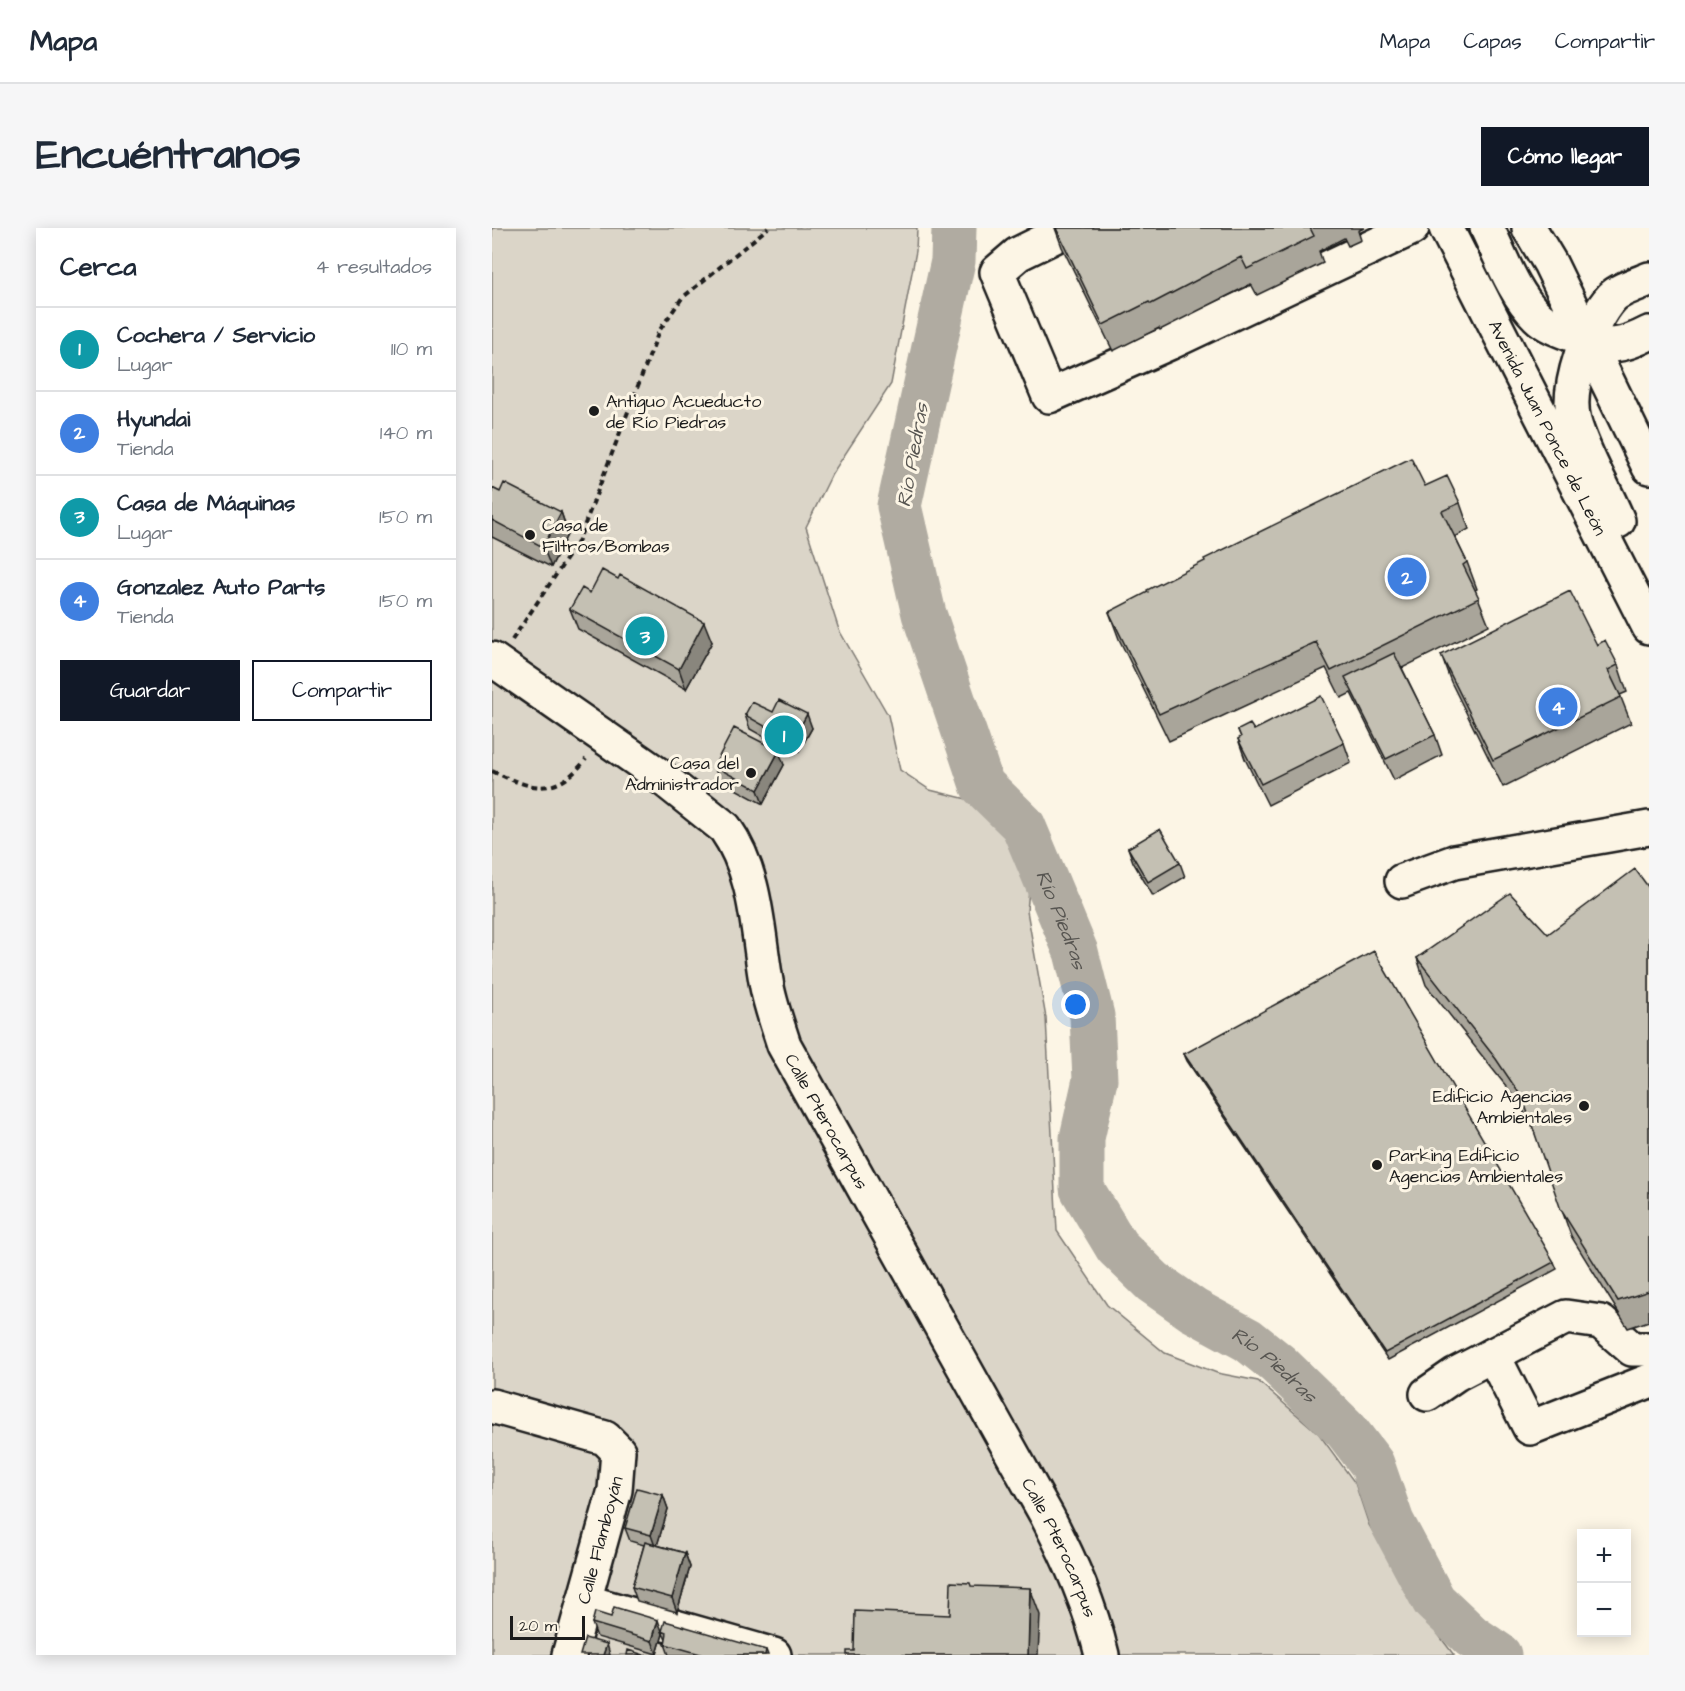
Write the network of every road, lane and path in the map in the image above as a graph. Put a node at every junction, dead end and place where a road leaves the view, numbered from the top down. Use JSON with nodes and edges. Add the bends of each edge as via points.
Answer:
{"nodes":[{"id":1,"x":768,"y":228,"type":"edge"},
{"id":2,"x":1071,"y":228,"type":"edge"},
{"id":3,"x":1412,"y":228,"type":"edge"},
{"id":4,"x":1446,"y":228,"type":"edge"},
{"id":5,"x":1487,"y":228,"type":"edge"},
{"id":6,"x":1529,"y":228,"type":"edge"},
{"id":7,"x":1649,"y":279,"type":"edge"},
{"id":8,"x":1649,"y":333,"type":"edge"},
{"id":9,"x":1587,"y":340,"type":"junction"},
{"id":10,"x":1649,"y":467,"type":"edge"},
{"id":11,"x":1649,"y":627,"type":"edge"},
{"id":12,"x":494,"y":661,"type":"edge"},
{"id":13,"x":603,"y":738,"type":"junction"},
{"id":14,"x":492,"y":771,"type":"edge"},
{"id":15,"x":1649,"y":828,"type":"edge"},
{"id":16,"x":1402,"y":881,"type":"dead end"},
{"id":17,"x":1649,"y":1349,"type":"edge"},
{"id":18,"x":1493,"y":1355,"type":"junction"},
{"id":19,"x":1649,"y":1381,"type":"edge"},
{"id":20,"x":1427,"y":1394,"type":"dead end"},
{"id":21,"x":492,"y":1406,"type":"edge"},
{"id":22,"x":584,"y":1601,"type":"junction"},
{"id":23,"x":568,"y":1655,"type":"edge"},
{"id":24,"x":774,"y":1655,"type":"edge"},
{"id":25,"x":1102,"y":1655,"type":"edge"}],
"edges":[{"from":1,"to":12,"type":"path","via":[[682,298],[659,331],[578,542]]},
{"from":2,"to":3,"type":"street","via":[[1018,254],[997,272],[1049,396]]},
{"from":4,"to":11,"type":"street","name":"Avenida Juan Ponce de León"},
{"from":5,"to":9,"type":"street","via":[[1525,301],[1539,318]]},
{"from":6,"to":9,"type":"street"},
{"from":7,"to":9,"type":"street","via":[[1613,296]]},
{"from":8,"to":9,"type":"street","via":[[1616,347]]},
{"from":9,"to":10,"type":"street"},
{"from":9,"to":11,"type":"street","via":[[1571,399],[1574,421],[1642,587]]},
{"from":12,"to":13,"type":"street","name":"Calle Pterocarpus"},
{"from":13,"to":14,"type":"path","via":[[572,778],[563,782],[535,788]]},
{"from":13,"to":25,"type":"street","name":"Calle Pterocarpus","via":[[656,772],[725,828],[740,852],[756,909],[767,989],[784,1045],[1076,1571],[1092,1612]]},
{"from":15,"to":16,"type":"street","via":[[1454,862]]},
{"from":17,"to":18,"type":"street","via":[[1632,1349],[1601,1322],[1566,1317]]},
{"from":18,"to":19,"type":"street","via":[[1530,1428]]},
{"from":18,"to":20,"type":"street"},
{"from":21,"to":22,"type":"street","name":"Calle Flamboyán","via":[[605,1438],[618,1451],[615,1490]]},
{"from":22,"to":23,"type":"street","name":"Calle Flamboyán"},
{"from":22,"to":24,"type":"street"}]}
